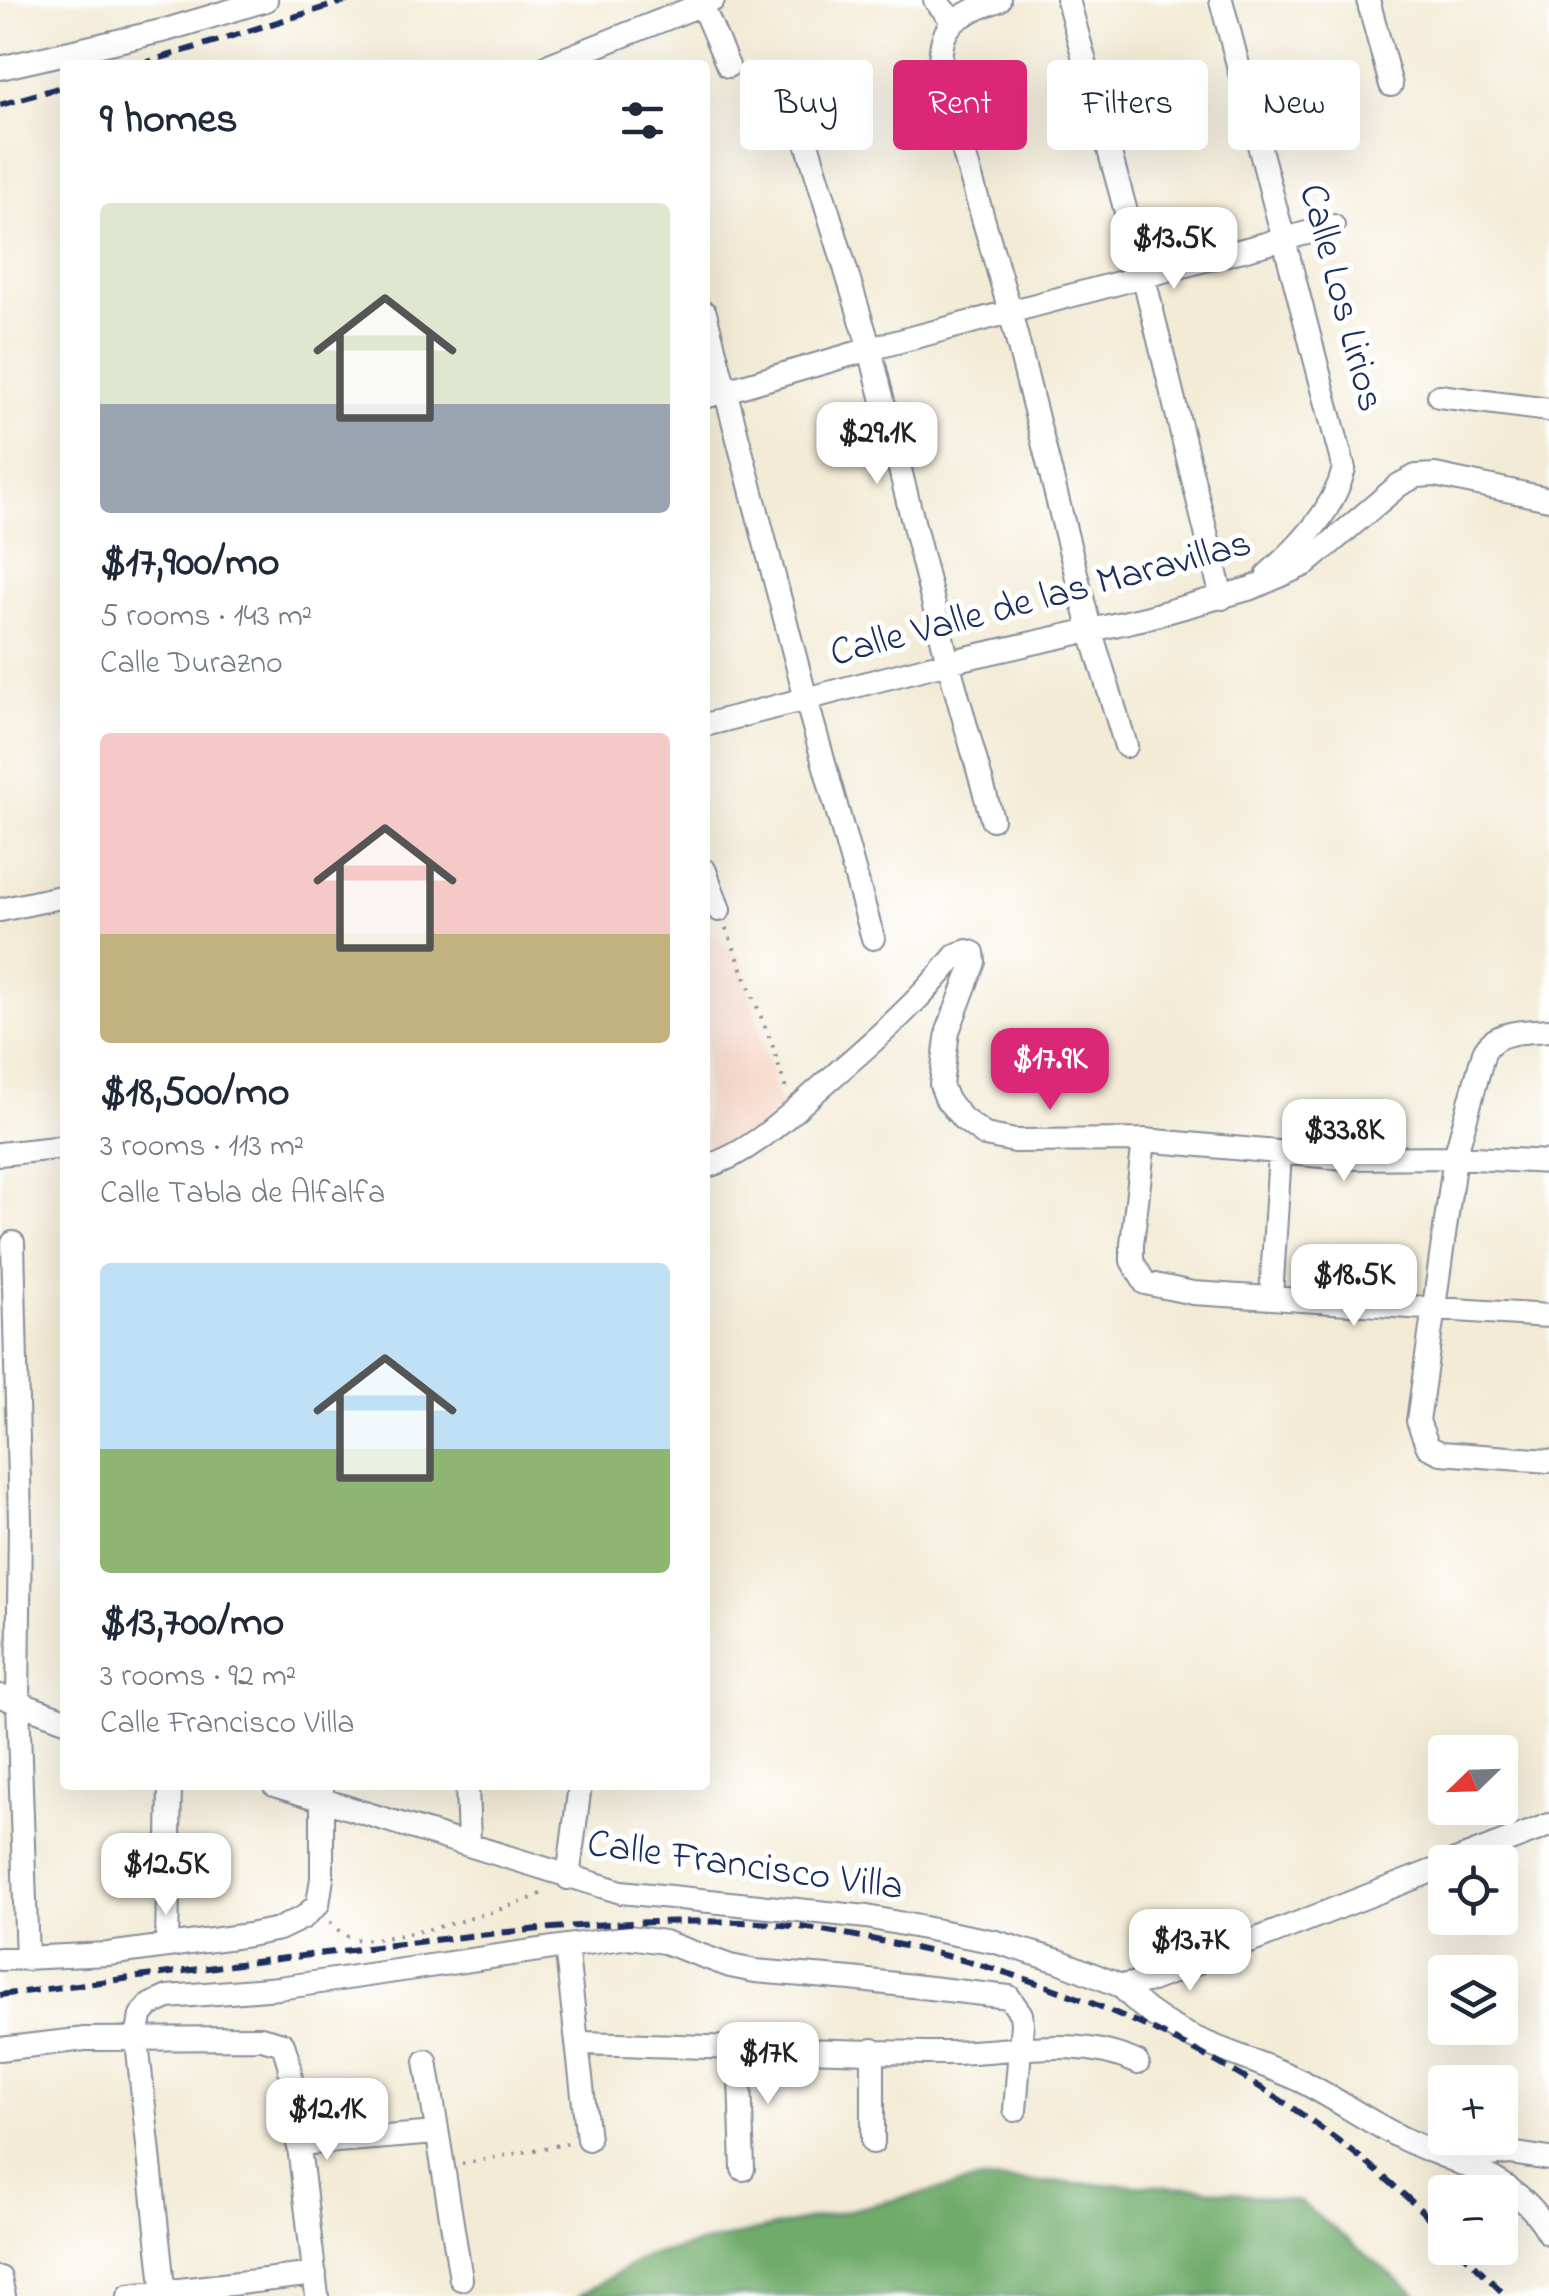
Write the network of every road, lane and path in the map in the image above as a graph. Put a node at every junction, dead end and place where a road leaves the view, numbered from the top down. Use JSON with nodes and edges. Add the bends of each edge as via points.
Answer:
{"nodes":[{"id":1,"x":266,"y":0,"type":"edge"},
{"id":2,"x":936,"y":0,"type":"edge"},
{"id":3,"x":999,"y":0,"type":"edge"},
{"id":4,"x":1068,"y":0,"type":"edge"},
{"id":5,"x":1221,"y":0,"type":"edge"},
{"id":6,"x":1368,"y":0,"type":"edge"},
{"id":7,"x":708,"y":2,"type":"edge"},
{"id":8,"x":954,"y":21,"type":"junction"},
{"id":9,"x":586,"y":58,"type":"edge"},
{"id":10,"x":728,"y":66,"type":"dead end"},
{"id":11,"x":0,"y":68,"type":"edge"},
{"id":12,"x":1391,"y":85,"type":"dead end"},
{"id":13,"x":809,"y":150,"type":"edge"},
{"id":14,"x":1334,"y":226,"type":"dead end"},
{"id":15,"x":1285,"y":238,"type":"junction"},
{"id":16,"x":1143,"y":274,"type":"junction"},
{"id":17,"x":1010,"y":312,"type":"junction"},
{"id":18,"x":710,"y":349,"type":"edge"},
{"id":19,"x":870,"y":349,"type":"junction"},
{"id":20,"x":716,"y":393,"type":"edge"},
{"id":21,"x":1439,"y":396,"type":"dead end"},
{"id":22,"x":1549,"y":410,"type":"edge"},
{"id":23,"x":1549,"y":475,"type":"edge"},
{"id":24,"x":1546,"y":499,"type":"edge"},
{"id":25,"x":1252,"y":588,"type":"junction"},
{"id":26,"x":1222,"y":598,"type":"junction"},
{"id":27,"x":1090,"y":629,"type":"junction"},
{"id":28,"x":948,"y":662,"type":"junction"},
{"id":29,"x":806,"y":699,"type":"junction"},
{"id":30,"x":710,"y":725,"type":"edge"},
{"id":31,"x":1126,"y":746,"type":"dead end"},
{"id":32,"x":992,"y":819,"type":"dead end"},
{"id":33,"x":710,"y":885,"type":"edge"},
{"id":34,"x":60,"y":897,"type":"edge"},
{"id":35,"x":0,"y":910,"type":"edge"},
{"id":36,"x":719,"y":910,"type":"joint"},
{"id":37,"x":873,"y":938,"type":"dead end"},
{"id":38,"x":1549,"y":1030,"type":"edge"},
{"id":39,"x":795,"y":1110,"type":"junction"},
{"id":40,"x":1144,"y":1140,"type":"junction"},
{"id":41,"x":60,"y":1148,"type":"edge"},
{"id":42,"x":1280,"y":1153,"type":"junction"},
{"id":43,"x":0,"y":1154,"type":"edge"},
{"id":44,"x":1454,"y":1157,"type":"junction"},
{"id":45,"x":1549,"y":1162,"type":"edge"},
{"id":46,"x":710,"y":1165,"type":"edge"},
{"id":47,"x":13,"y":1244,"type":"dead end"},
{"id":48,"x":1272,"y":1297,"type":"junction"},
{"id":49,"x":1432,"y":1308,"type":"junction"},
{"id":50,"x":1549,"y":1316,"type":"edge"},
{"id":51,"x":1549,"y":1461,"type":"edge"},
{"id":52,"x":9,"y":1699,"type":"edge"},
{"id":53,"x":60,"y":1718,"type":"edge"},
{"id":54,"x":170,"y":1790,"type":"edge"},
{"id":55,"x":468,"y":1790,"type":"edge"},
{"id":56,"x":579,"y":1790,"type":"edge"},
{"id":57,"x":322,"y":1792,"type":"edge"},
{"id":58,"x":1549,"y":1825,"type":"edge"},
{"id":59,"x":469,"y":1844,"type":"junction"},
{"id":60,"x":1498,"y":1845,"type":"edge"},
{"id":61,"x":1428,"y":1873,"type":"edge"},
{"id":62,"x":568,"y":1878,"type":"junction"},
{"id":63,"x":318,"y":1904,"type":"junction"},
{"id":64,"x":167,"y":1944,"type":"junction"},
{"id":65,"x":566,"y":1946,"type":"junction"},
{"id":66,"x":0,"y":1959,"type":"edge"},
{"id":67,"x":27,"y":1959,"type":"junction"},
{"id":68,"x":1121,"y":1986,"type":"junction"},
{"id":69,"x":136,"y":2041,"type":"junction"},
{"id":70,"x":579,"y":2044,"type":"junction"},
{"id":71,"x":739,"y":2047,"type":"junction"},
{"id":72,"x":1018,"y":2048,"type":"junction"},
{"id":73,"x":0,"y":2049,"type":"edge"},
{"id":74,"x":874,"y":2050,"type":"junction"},
{"id":75,"x":426,"y":2061,"type":"dead end"},
{"id":76,"x":1138,"y":2063,"type":"dead end"},
{"id":77,"x":1015,"y":2110,"type":"dead end"},
{"id":78,"x":436,"y":2133,"type":"junction"},
{"id":79,"x":588,"y":2139,"type":"joint"},
{"id":80,"x":874,"y":2142,"type":"dead end"},
{"id":81,"x":298,"y":2144,"type":"junction"},
{"id":82,"x":1451,"y":2158,"type":"junction"},
{"id":83,"x":1549,"y":2160,"type":"edge"},
{"id":84,"x":442,"y":2168,"type":"junction"},
{"id":85,"x":744,"y":2169,"type":"dead end"},
{"id":86,"x":1549,"y":2233,"type":"edge"},
{"id":87,"x":0,"y":2278,"type":"edge"},
{"id":88,"x":461,"y":2279,"type":"dead end"},
{"id":89,"x":316,"y":2285,"type":"edge"},
{"id":90,"x":164,"y":2293,"type":"edge"},
{"id":91,"x":4,"y":2296,"type":"edge"},
{"id":92,"x":129,"y":2296,"type":"edge"}],
"edges":[{"from":1,"to":11,"type":"street"},
{"from":2,"to":8,"type":"street"},
{"from":3,"to":8,"type":"street"},
{"from":4,"to":16,"type":"street"},
{"from":5,"to":15,"type":"street","name":"Calle Los Lirios"},
{"from":6,"to":12,"type":"street"},
{"from":7,"to":9,"type":"street"},
{"from":7,"to":10,"type":"street"},
{"from":8,"to":17,"type":"street","via":[[939,47],[942,74]]},
{"from":13,"to":19,"type":"street"},
{"from":14,"to":15,"type":"street"},
{"from":15,"to":16,"type":"street"},
{"from":15,"to":25,"type":"street","name":"Calle Los Lirios","via":[[1344,469],[1306,537]]},
{"from":16,"to":17,"type":"street"},
{"from":16,"to":26,"type":"street"},
{"from":17,"to":19,"type":"street"},
{"from":17,"to":27,"type":"street"},
{"from":18,"to":20,"type":"street"},
{"from":19,"to":20,"type":"street"},
{"from":19,"to":28,"type":"street"},
{"from":20,"to":29,"type":"street"},
{"from":21,"to":22,"type":"street"},
{"from":23,"to":24,"type":"street"},
{"from":24,"to":25,"type":"street","name":"Calle Valle de las Maravillas","via":[[1416,476],[1306,564]]},
{"from":25,"to":26,"type":"street","name":"Calle Valle de las Maravillas"},
{"from":26,"to":27,"type":"street","name":"Calle Valle de las Maravillas"},
{"from":27,"to":28,"type":"street","name":"Calle Valle de las Maravillas"},
{"from":27,"to":31,"type":"street"},
{"from":28,"to":29,"type":"street","name":"Calle Valle de las Maravillas"},
{"from":28,"to":32,"type":"street"},
{"from":29,"to":30,"type":"street","name":"Calle Valle de las Maravillas"},
{"from":29,"to":37,"type":"street"},
{"from":33,"to":36,"type":"street"},
{"from":34,"to":35,"type":"street"},
{"from":36,"to":39,"type":"path"},
{"from":38,"to":44,"type":"street","via":[[1498,1037],[1487,1045]]},
{"from":39,"to":40,"type":"street","via":[[877,1041],[968,950],[974,962],[948,1031],[941,1085],[962,1119],[985,1135],[1015,1141]]},
{"from":39,"to":46,"type":"street"},
{"from":40,"to":42,"type":"street"},
{"from":40,"to":48,"type":"street","via":[[1132,1261],[1145,1283]]},
{"from":41,"to":43,"type":"street"},
{"from":42,"to":44,"type":"street"},
{"from":42,"to":48,"type":"street"},
{"from":44,"to":45,"type":"street"},
{"from":44,"to":49,"type":"street"},
{"from":47,"to":52,"type":"street","via":[[20,1522]]},
{"from":48,"to":49,"type":"street"},
{"from":49,"to":50,"type":"street"},
{"from":49,"to":51,"type":"street","via":[[1418,1421],[1428,1447]]},
{"from":52,"to":53,"type":"street"},
{"from":52,"to":67,"type":"street"},
{"from":54,"to":64,"type":"street"},
{"from":55,"to":59,"type":"street"},
{"from":56,"to":62,"type":"street"},
{"from":57,"to":59,"type":"street"},
{"from":57,"to":63,"type":"street"},
{"from":58,"to":60,"type":"street"},
{"from":59,"to":62,"type":"street"},
{"from":61,"to":68,"type":"street","via":[[1209,1959]]},
{"from":62,"to":63,"type":"path","name":"Calle Francisco Villa","via":[[496,1913],[379,1939],[350,1938]]},
{"from":62,"to":68,"type":"street","name":"Calle Francisco Villa","via":[[620,1892],[867,1917],[996,1942]]},
{"from":63,"to":64,"type":"street","via":[[279,1929]]},
{"from":64,"to":67,"type":"street"},
{"from":65,"to":69,"type":"street","name":"Calle Francisco Villa","via":[[279,1988],[181,1995],[150,2005]]},
{"from":65,"to":70,"type":"street"},
{"from":65,"to":72,"type":"street","name":"Calle Francisco Villa","via":[[644,1938],[755,1972],[1009,1997],[1021,2014]]},
{"from":66,"to":67,"type":"street"},
{"from":68,"to":82,"type":"street","via":[[1146,2011],[1194,2040],[1300,2080],[1407,2141]]},
{"from":69,"to":73,"type":"street"},
{"from":69,"to":81,"type":"street","via":[[260,2038],[284,2044]]},
{"from":69,"to":90,"type":"street"},
{"from":70,"to":71,"type":"street"},
{"from":70,"to":79,"type":"street"},
{"from":71,"to":74,"type":"street"},
{"from":71,"to":85,"type":"street"},
{"from":72,"to":74,"type":"street"},
{"from":72,"to":76,"type":"street","via":[[1107,2050]]},
{"from":72,"to":77,"type":"street"},
{"from":74,"to":80,"type":"street"},
{"from":75,"to":78,"type":"street"},
{"from":78,"to":81,"type":"street"},
{"from":78,"to":84,"type":"street"},
{"from":79,"to":84,"type":"path"},
{"from":81,"to":89,"type":"street"},
{"from":82,"to":83,"type":"street","via":[[1510,2154]]},
{"from":82,"to":86,"type":"street","via":[[1519,2196]]},
{"from":84,"to":88,"type":"street"},
{"from":87,"to":91,"type":"street"},
{"from":89,"to":90,"type":"street"},
{"from":90,"to":92,"type":"street"}]}
